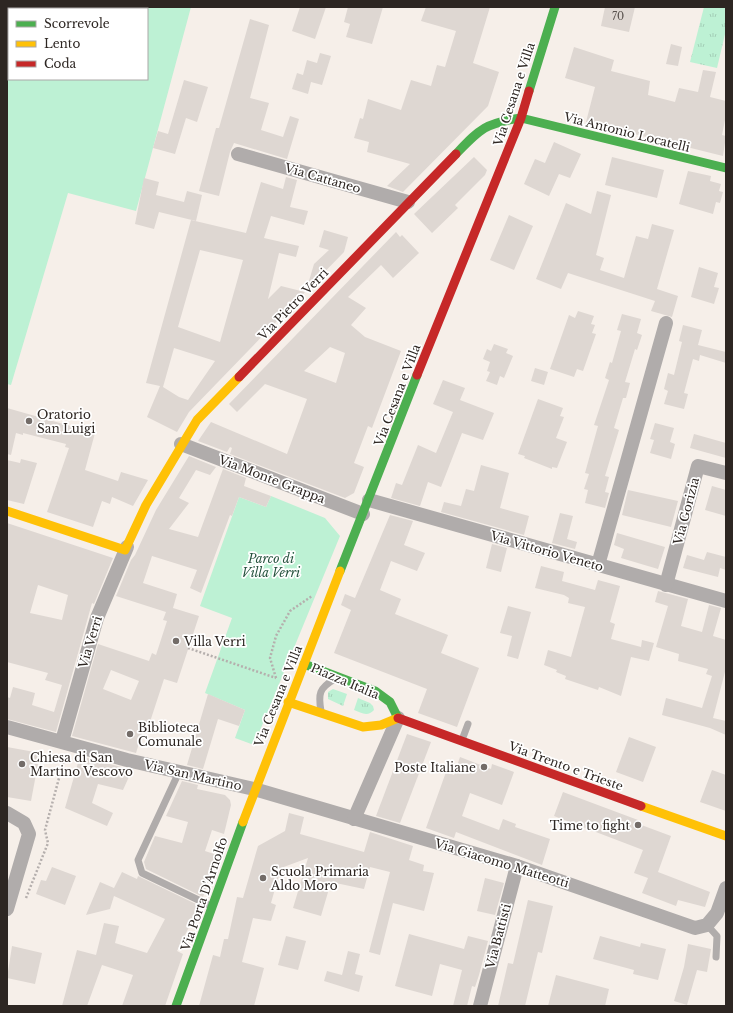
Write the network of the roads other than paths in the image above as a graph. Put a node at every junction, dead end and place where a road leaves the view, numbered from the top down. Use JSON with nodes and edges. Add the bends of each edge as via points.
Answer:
{"nodes":[{"id":1,"x":553,"y":7,"type":"edge"},
{"id":2,"x":521,"y":118,"type":"junction"},
{"id":3,"x":238,"y":154,"type":"dead end"},
{"id":4,"x":726,"y":168,"type":"edge"},
{"id":5,"x":408,"y":202,"type":"junction"},
{"id":6,"x":666,"y":323,"type":"dead end"},
{"id":7,"x":181,"y":444,"type":"junction"},
{"id":8,"x":726,"y":473,"type":"edge"},
{"id":9,"x":369,"y":500,"type":"junction"},
{"id":10,"x":7,"y":511,"type":"edge"},
{"id":11,"x":363,"y":514,"type":"junction"},
{"id":12,"x":126,"y":548,"type":"junction"},
{"id":13,"x":598,"y":565,"type":"junction"},
{"id":14,"x":666,"y":584,"type":"junction"},
{"id":15,"x":726,"y":601,"type":"edge"},
{"id":16,"x":304,"y":664,"type":"junction"},
{"id":17,"x":338,"y":677,"type":"junction"},
{"id":18,"x":288,"y":702,"type":"junction"},
{"id":19,"x":321,"y":713,"type":"junction"},
{"id":20,"x":398,"y":718,"type":"junction"},
{"id":21,"x":468,"y":724,"type":"dead end"},
{"id":22,"x":7,"y":727,"type":"edge"},
{"id":23,"x":62,"y":741,"type":"junction"},
{"id":24,"x":462,"y":741,"type":"junction"},
{"id":25,"x":179,"y":772,"type":"junction"},
{"id":26,"x":254,"y":790,"type":"junction"},
{"id":27,"x":7,"y":813,"type":"edge"},
{"id":28,"x":354,"y":819,"type":"junction"},
{"id":29,"x":726,"y":836,"type":"edge"},
{"id":30,"x":517,"y":866,"type":"junction"},
{"id":31,"x":726,"y":888,"type":"edge"},
{"id":32,"x":212,"y":907,"type":"junction"},
{"id":33,"x":7,"y":909,"type":"edge"},
{"id":34,"x":708,"y":925,"type":"junction"},
{"id":35,"x":716,"y":957,"type":"dead end"},
{"id":36,"x":176,"y":1006,"type":"edge"},
{"id":37,"x":480,"y":1006,"type":"edge"}],
"edges":[{"from":1,"to":2,"type":"street","name":"Via Cesana e Villa"},
{"from":2,"to":4,"type":"street","name":"Via Antonio Locatelli"},
{"from":2,"to":5,"type":"street","name":"Via Pietro Verri","via":[[497,121],[478,131]]},
{"from":2,"to":9,"type":"street","name":"Via Cesana e Villa"},
{"from":3,"to":5,"type":"street","name":"Via Cattaneo"},
{"from":5,"to":7,"type":"street","name":"Via Pietro Verri","via":[[197,420]]},
{"from":6,"to":13,"type":"street"},
{"from":7,"to":11,"type":"street","name":"Via Monte Grappa"},
{"from":7,"to":12,"type":"street","name":"Via Pietro Verri","via":[[146,505]]},
{"from":8,"to":14,"type":"street","name":"Via Gorizia","via":[[698,466]]},
{"from":9,"to":11,"type":"street","name":"Via Cesana e Villa"},
{"from":9,"to":13,"type":"street","name":"Via Vittorio Veneto"},
{"from":10,"to":12,"type":"street"},
{"from":11,"to":16,"type":"street","name":"Via Cesana e Villa"},
{"from":12,"to":23,"type":"street","name":"Via Verri","via":[[97,618]]},
{"from":13,"to":14,"type":"street","name":"Via Vittorio Veneto"},
{"from":14,"to":15,"type":"street","name":"Via Vittorio Veneto"},
{"from":16,"to":17,"type":"street","name":"Piazza Italia"},
{"from":16,"to":18,"type":"street","name":"Via Cesana e Villa"},
{"from":17,"to":19,"type":"lane","via":[[320,691],[318,699]]},
{"from":17,"to":20,"type":"street","name":"Piazza Italia","via":[[375,691],[390,702]]},
{"from":18,"to":19,"type":"street"},
{"from":18,"to":26,"type":"street","name":"Via Cesana e Villa"},
{"from":19,"to":20,"type":"street","via":[[363,727],[381,725]]},
{"from":20,"to":24,"type":"street","name":"Via Trento e Trieste"},
{"from":20,"to":28,"type":"street"},
{"from":21,"to":24,"type":"lane"},
{"from":22,"to":23,"type":"street","name":"Via San Martino"},
{"from":23,"to":25,"type":"street","name":"Via San Martino"},
{"from":24,"to":29,"type":"street","name":"Via Trento e Trieste"},
{"from":25,"to":26,"type":"street","name":"Via San Martino"},
{"from":25,"to":32,"type":"lane","via":[[138,860],[142,873]]},
{"from":26,"to":28,"type":"street","name":"Via Giacomo Matteotti"},
{"from":26,"to":32,"type":"street","name":"Via Porta D'Arnolfo"},
{"from":27,"to":33,"type":"street","via":[[24,822],[29,834]]},
{"from":28,"to":30,"type":"street","name":"Via Giacomo Matteotti"},
{"from":30,"to":34,"type":"street","name":"Via Giacomo Matteotti","via":[[696,928]]},
{"from":30,"to":37,"type":"street","name":"Via Battisti"},
{"from":31,"to":34,"type":"street"},
{"from":32,"to":36,"type":"street","name":"Via Porta D'Arnolfo"},
{"from":34,"to":35,"type":"lane","via":[[717,936]]}]}
